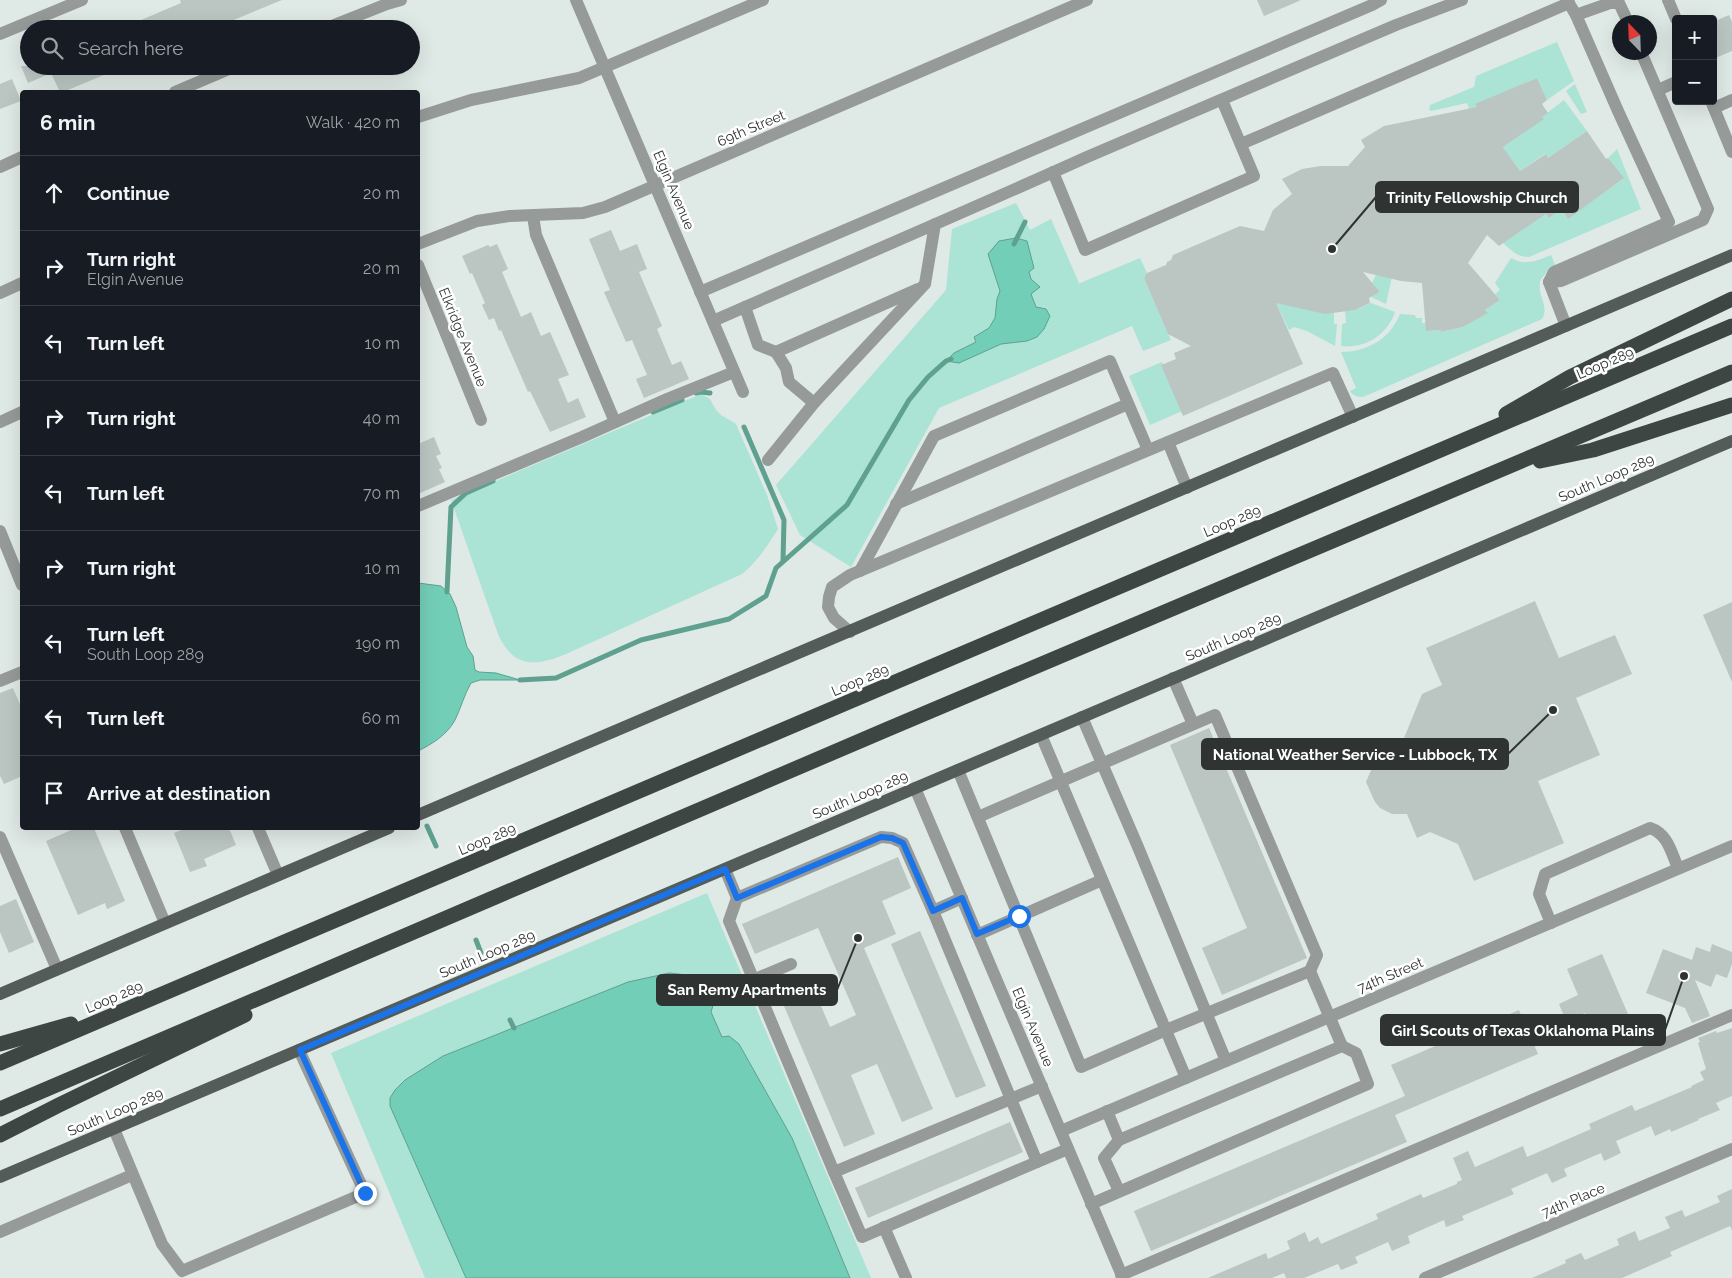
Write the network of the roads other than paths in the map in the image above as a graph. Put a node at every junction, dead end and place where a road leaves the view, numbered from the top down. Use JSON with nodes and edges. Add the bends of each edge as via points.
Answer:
{"nodes":[{"id":1,"x":82,"y":0,"type":"edge"},
{"id":2,"x":400,"y":0,"type":"edge"},
{"id":3,"x":576,"y":0,"type":"edge"},
{"id":4,"x":763,"y":0,"type":"edge"},
{"id":5,"x":1087,"y":0,"type":"edge"},
{"id":6,"x":1381,"y":0,"type":"edge"},
{"id":7,"x":1462,"y":0,"type":"edge"},
{"id":8,"x":1673,"y":1,"type":"edge"},
{"id":9,"x":1568,"y":2,"type":"edge"},
{"id":10,"x":1443,"y":3,"type":"edge"},
{"id":11,"x":1576,"y":15,"type":"junction"},
{"id":12,"x":1625,"y":15,"type":"edge"},
{"id":13,"x":1675,"y":15,"type":"edge"},
{"id":14,"x":34,"y":20,"type":"edge"},
{"id":15,"x":347,"y":20,"type":"edge"},
{"id":16,"x":20,"y":26,"type":"edge"},
{"id":17,"x":0,"y":34,"type":"edge"},
{"id":18,"x":1645,"y":60,"type":"edge"},
{"id":19,"x":605,"y":69,"type":"junction"},
{"id":20,"x":215,"y":75,"type":"edge"},
{"id":21,"x":1672,"y":84,"type":"edge"},
{"id":22,"x":180,"y":90,"type":"edge"},
{"id":23,"x":1658,"y":90,"type":"junction"},
{"id":24,"x":1222,"y":100,"type":"junction"},
{"id":25,"x":1732,"y":100,"type":"edge"},
{"id":26,"x":1717,"y":103,"type":"edge"},
{"id":27,"x":1712,"y":105,"type":"edge"},
{"id":28,"x":420,"y":116,"type":"edge"},
{"id":29,"x":1241,"y":144,"type":"junction"},
{"id":30,"x":1732,"y":152,"type":"edge"},
{"id":31,"x":20,"y":158,"type":"edge"},
{"id":32,"x":0,"y":167,"type":"edge"},
{"id":33,"x":1052,"y":172,"type":"junction"},
{"id":34,"x":656,"y":186,"type":"junction"},
{"id":35,"x":532,"y":216,"type":"junction"},
{"id":36,"x":935,"y":224,"type":"junction"},
{"id":37,"x":420,"y":243,"type":"edge"},
{"id":38,"x":1732,"y":255,"type":"edge"},
{"id":39,"x":420,"y":271,"type":"edge"},
{"id":40,"x":1549,"y":282,"type":"junction"},
{"id":41,"x":20,"y":284,"type":"edge"},
{"id":42,"x":923,"y":287,"type":"junction"},
{"id":43,"x":700,"y":292,"type":"junction"},
{"id":44,"x":0,"y":293,"type":"edge"},
{"id":45,"x":1732,"y":299,"type":"edge"},
{"id":46,"x":745,"y":307,"type":"junction"},
{"id":47,"x":713,"y":321,"type":"junction"},
{"id":48,"x":1566,"y":326,"type":"junction"},
{"id":49,"x":1732,"y":326,"type":"edge"},
{"id":50,"x":776,"y":352,"type":"junction"},
{"id":51,"x":734,"y":372,"type":"junction"},
{"id":52,"x":1732,"y":372,"type":"edge"},
{"id":53,"x":744,"y":392,"type":"dead end"},
{"id":54,"x":814,"y":403,"type":"junction"},
{"id":55,"x":1128,"y":404,"type":"junction"},
{"id":56,"x":1732,"y":405,"type":"edge"},
{"id":57,"x":20,"y":413,"type":"edge"},
{"id":58,"x":1352,"y":417,"type":"junction"},
{"id":59,"x":481,"y":420,"type":"dead end"},
{"id":60,"x":0,"y":422,"type":"edge"},
{"id":61,"x":615,"y":422,"type":"junction"},
{"id":62,"x":1732,"y":441,"type":"edge"},
{"id":63,"x":1168,"y":442,"type":"junction"},
{"id":64,"x":1445,"y":448,"type":"junction"},
{"id":65,"x":1148,"y":450,"type":"junction"},
{"id":66,"x":768,"y":460,"type":"dead end"},
{"id":67,"x":1509,"y":467,"type":"junction"},
{"id":68,"x":1187,"y":488,"type":"junction"},
{"id":69,"x":896,"y":504,"type":"junction"},
{"id":70,"x":420,"y":505,"type":"edge"},
{"id":71,"x":0,"y":531,"type":"edge"},
{"id":72,"x":860,"y":570,"type":"junction"},
{"id":73,"x":20,"y":580,"type":"edge"},
{"id":74,"x":850,"y":632,"type":"junction"},
{"id":75,"x":20,"y":673,"type":"edge"},
{"id":76,"x":1173,"y":678,"type":"junction"},
{"id":77,"x":0,"y":681,"type":"edge"},
{"id":78,"x":1082,"y":717,"type":"junction"},
{"id":79,"x":1193,"y":724,"type":"junction"},
{"id":80,"x":1041,"y":735,"type":"junction"},
{"id":81,"x":1102,"y":763,"type":"junction"},
{"id":82,"x":958,"y":770,"type":"junction"},
{"id":83,"x":1061,"y":781,"type":"junction"},
{"id":84,"x":915,"y":788,"type":"junction"},
{"id":85,"x":420,"y":815,"type":"edge"},
{"id":86,"x":978,"y":817,"type":"junction"},
{"id":87,"x":126,"y":830,"type":"edge"},
{"id":88,"x":259,"y":830,"type":"edge"},
{"id":89,"x":384,"y":830,"type":"edge"},
{"id":90,"x":0,"y":837,"type":"edge"},
{"id":91,"x":1732,"y":846,"type":"edge"},
{"id":92,"x":1678,"y":868,"type":"junction"},
{"id":93,"x":725,"y":869,"type":"junction"},
{"id":94,"x":278,"y":875,"type":"junction"},
{"id":95,"x":1102,"y":880,"type":"junction"},
{"id":96,"x":737,"y":898,"type":"junction"},
{"id":97,"x":962,"y":898,"type":"junction"},
{"id":98,"x":933,"y":911,"type":"junction"},
{"id":99,"x":1019,"y":916,"type":"junction"},
{"id":100,"x":1551,"y":922,"type":"junction"},
{"id":101,"x":165,"y":923,"type":"junction"},
{"id":102,"x":416,"y":932,"type":"junction"},
{"id":103,"x":977,"y":934,"type":"junction"},
{"id":104,"x":791,"y":964,"type":"dead end"},
{"id":105,"x":57,"y":969,"type":"junction"},
{"id":106,"x":1310,"y":971,"type":"junction"},
{"id":107,"x":753,"y":980,"type":"junction"},
{"id":108,"x":0,"y":994,"type":"edge"},
{"id":109,"x":130,"y":1008,"type":"junction"},
{"id":110,"x":1206,"y":1013,"type":"junction"},
{"id":111,"x":1732,"y":1015,"type":"edge"},
{"id":112,"x":1330,"y":1016,"type":"junction"},
{"id":113,"x":1166,"y":1030,"type":"junction"},
{"id":114,"x":0,"y":1044,"type":"edge"},
{"id":115,"x":1342,"y":1046,"type":"junction"},
{"id":116,"x":300,"y":1050,"type":"junction"},
{"id":117,"x":1226,"y":1061,"type":"junction"},
{"id":118,"x":0,"y":1063,"type":"edge"},
{"id":119,"x":1186,"y":1078,"type":"junction"},
{"id":120,"x":1042,"y":1086,"type":"junction"},
{"id":121,"x":1012,"y":1098,"type":"junction"},
{"id":122,"x":0,"y":1109,"type":"edge"},
{"id":123,"x":1107,"y":1111,"type":"junction"},
{"id":124,"x":114,"y":1129,"type":"junction"},
{"id":125,"x":1060,"y":1131,"type":"junction"},
{"id":126,"x":0,"y":1135,"type":"edge"},
{"id":127,"x":1119,"y":1140,"type":"junction"},
{"id":128,"x":1068,"y":1149,"type":"junction"},
{"id":129,"x":1732,"y":1149,"type":"edge"},
{"id":130,"x":1037,"y":1162,"type":"junction"},
{"id":131,"x":834,"y":1172,"type":"junction"},
{"id":132,"x":132,"y":1175,"type":"junction"},
{"id":133,"x":0,"y":1177,"type":"edge"},
{"id":134,"x":1119,"y":1191,"type":"junction"},
{"id":135,"x":1091,"y":1204,"type":"junction"},
{"id":136,"x":884,"y":1227,"type":"junction"},
{"id":137,"x":0,"y":1232,"type":"edge"},
{"id":138,"x":1122,"y":1277,"type":"edge"},
{"id":139,"x":906,"y":1278,"type":"edge"},
{"id":140,"x":1424,"y":1278,"type":"edge"}],
"edges":[{"from":1,"to":14,"type":"street"},
{"from":2,"to":15,"type":"street"},
{"from":3,"to":19,"type":"street","name":"Elgin Avenue"},
{"from":4,"to":19,"type":"street"},
{"from":5,"to":34,"type":"street","name":"69th Street"},
{"from":6,"to":43,"type":"street"},
{"from":7,"to":10,"type":"street"},
{"from":8,"to":13,"type":"street"},
{"from":9,"to":11,"type":"street"},
{"from":9,"to":29,"type":"street"},
{"from":10,"to":24,"type":"street"},
{"from":11,"to":12,"type":"street","via":[[1619,3]]},
{"from":11,"to":40,"type":"street","via":[[1669,222],[1554,272]]},
{"from":16,"to":17,"type":"street"},
{"from":18,"to":23,"type":"street"},
{"from":19,"to":28,"type":"street","via":[[579,78],[472,100]]},
{"from":19,"to":34,"type":"street","name":"Elgin Avenue"},
{"from":20,"to":22,"type":"street"},
{"from":21,"to":23,"type":"street"},
{"from":23,"to":40,"type":"street","via":[[1708,209],[1703,220],[1561,281]]},
{"from":24,"to":29,"type":"street"},
{"from":24,"to":33,"type":"street"},
{"from":25,"to":26,"type":"street"},
{"from":27,"to":30,"type":"street"},
{"from":29,"to":33,"type":"street","via":[[1254,176],[1085,250]]},
{"from":31,"to":32,"type":"street"},
{"from":33,"to":36,"type":"street"},
{"from":34,"to":35,"type":"street","name":"69th Street","via":[[583,213]]},
{"from":34,"to":43,"type":"street","name":"Elgin Avenue"},
{"from":35,"to":37,"type":"street","name":"69th Street","via":[[477,221]]},
{"from":35,"to":61,"type":"street","via":[[536,235]]},
{"from":36,"to":42,"type":"street"},
{"from":36,"to":46,"type":"street"},
{"from":38,"to":48,"type":"main road"},
{"from":39,"to":59,"type":"street","name":"Elkridge Avenue"},
{"from":40,"to":48,"type":"street"},
{"from":41,"to":44,"type":"street"},
{"from":42,"to":50,"type":"street"},
{"from":42,"to":54,"type":"street"},
{"from":43,"to":47,"type":"street","name":"Elgin Avenue"},
{"from":45,"to":64,"type":"highway","via":[[1570,377]]},
{"from":46,"to":47,"type":"street"},
{"from":46,"to":50,"type":"street","via":[[758,345]]},
{"from":47,"to":51,"type":"street","name":"Elgin Avenue"},
{"from":48,"to":58,"type":"main road"},
{"from":49,"to":64,"type":"highway","name":"Loop 289"},
{"from":50,"to":54,"type":"street","via":[[786,368],[789,382]]},
{"from":51,"to":53,"type":"street","name":"Elgin Avenue"},
{"from":51,"to":61,"type":"street"},
{"from":52,"to":67,"type":"highway"},
{"from":54,"to":66,"type":"street"},
{"from":55,"to":65,"type":"street"},
{"from":55,"to":69,"type":"street"},
{"from":55,"to":69,"type":"street","via":[[1110,361],[934,436]]},
{"from":56,"to":67,"type":"highway","via":[[1594,450]]},
{"from":57,"to":60,"type":"street"},
{"from":58,"to":63,"type":"street","via":[[1333,373]]},
{"from":58,"to":68,"type":"main road"},
{"from":61,"to":70,"type":"street"},
{"from":62,"to":76,"type":"main road","name":"South Loop 289"},
{"from":63,"to":65,"type":"street"},
{"from":63,"to":68,"type":"street"},
{"from":64,"to":109,"type":"highway","name":"Loop 289"},
{"from":65,"to":72,"type":"street"},
{"from":67,"to":102,"type":"highway"},
{"from":68,"to":74,"type":"main road"},
{"from":69,"to":72,"type":"street"},
{"from":71,"to":73,"type":"street"},
{"from":72,"to":74,"type":"street","via":[[832,587],[829,597],[828,608],[834,618]]},
{"from":74,"to":85,"type":"main road"},
{"from":75,"to":77,"type":"street"},
{"from":76,"to":78,"type":"main road","name":"South Loop 289"},
{"from":76,"to":79,"type":"street"},
{"from":78,"to":80,"type":"main road","name":"South Loop 289"},
{"from":78,"to":81,"type":"street"},
{"from":79,"to":81,"type":"street"},
{"from":79,"to":106,"type":"street","via":[[1215,715],[1317,955]]},
{"from":80,"to":82,"type":"main road","name":"South Loop 289"},
{"from":80,"to":83,"type":"street"},
{"from":81,"to":83,"type":"street"},
{"from":81,"to":110,"type":"street"},
{"from":82,"to":84,"type":"main road","name":"South Loop 289"},
{"from":82,"to":86,"type":"street"},
{"from":83,"to":86,"type":"street"},
{"from":83,"to":95,"type":"street"},
{"from":84,"to":93,"type":"main road","name":"South Loop 289"},
{"from":84,"to":97,"type":"street","name":"Elgin Avenue"},
{"from":86,"to":99,"type":"street"},
{"from":87,"to":101,"type":"street"},
{"from":88,"to":94,"type":"street"},
{"from":89,"to":94,"type":"main road"},
{"from":90,"to":105,"type":"street"},
{"from":91,"to":92,"type":"street","name":"74th Street"},
{"from":92,"to":100,"type":"street","name":"74th Street"},
{"from":92,"to":100,"type":"street","via":[[1666,840],[1660,832],[1650,828],[1545,874],[1540,894]]},
{"from":93,"to":96,"type":"street"},
{"from":93,"to":116,"type":"main road","name":"South Loop 289"},
{"from":94,"to":101,"type":"main road"},
{"from":95,"to":99,"type":"street"},
{"from":95,"to":113,"type":"street"},
{"from":96,"to":98,"type":"street","via":[[881,837],[903,843]]},
{"from":96,"to":107,"type":"street","via":[[729,921]]},
{"from":97,"to":98,"type":"street"},
{"from":97,"to":103,"type":"street","name":"Elgin Avenue"},
{"from":98,"to":121,"type":"street"},
{"from":99,"to":103,"type":"street"},
{"from":99,"to":113,"type":"street","via":[[1081,1066]]},
{"from":100,"to":112,"type":"street","name":"74th Street"},
{"from":101,"to":105,"type":"main road"},
{"from":102,"to":122,"type":"highway"},
{"from":102,"to":126,"type":"highway"},
{"from":103,"to":120,"type":"street","name":"Elgin Avenue"},
{"from":104,"to":107,"type":"street"},
{"from":105,"to":108,"type":"main road"},
{"from":106,"to":110,"type":"street"},
{"from":106,"to":112,"type":"street"},
{"from":107,"to":131,"type":"street"},
{"from":109,"to":114,"type":"highway"},
{"from":109,"to":118,"type":"highway","name":"Loop 289"},
{"from":110,"to":113,"type":"street"},
{"from":110,"to":117,"type":"street"},
{"from":111,"to":138,"type":"street"},
{"from":112,"to":115,"type":"street"},
{"from":112,"to":117,"type":"street","name":"74th Street"},
{"from":113,"to":119,"type":"street"},
{"from":115,"to":127,"type":"street"},
{"from":115,"to":134,"type":"street","via":[[1356,1053],[1368,1084]]},
{"from":116,"to":124,"type":"main road","name":"South Loop 289"},
{"from":116,"to":132,"type":"street","via":[[365,1193],[182,1271],[162,1244]]},
{"from":117,"to":119,"type":"street","name":"74th Street"},
{"from":119,"to":123,"type":"street","name":"74th Street"},
{"from":120,"to":121,"type":"street"},
{"from":120,"to":125,"type":"street","name":"Elgin Avenue"},
{"from":121,"to":130,"type":"street"},
{"from":121,"to":131,"type":"street"},
{"from":123,"to":125,"type":"street","name":"74th Street"},
{"from":123,"to":127,"type":"street"},
{"from":124,"to":132,"type":"street"},
{"from":124,"to":133,"type":"main road","name":"South Loop 289"},
{"from":125,"to":128,"type":"street","name":"Elgin Avenue"},
{"from":127,"to":134,"type":"street","via":[[1104,1158]]},
{"from":128,"to":130,"type":"street"},
{"from":128,"to":135,"type":"street","name":"Elgin Avenue"},
{"from":129,"to":140,"type":"street","name":"74th Place"},
{"from":130,"to":136,"type":"street"},
{"from":131,"to":136,"type":"street","via":[[862,1236]]},
{"from":132,"to":137,"type":"street"},
{"from":134,"to":135,"type":"street"},
{"from":135,"to":138,"type":"street","name":"Elgin Avenue"},
{"from":136,"to":139,"type":"street"}]}
